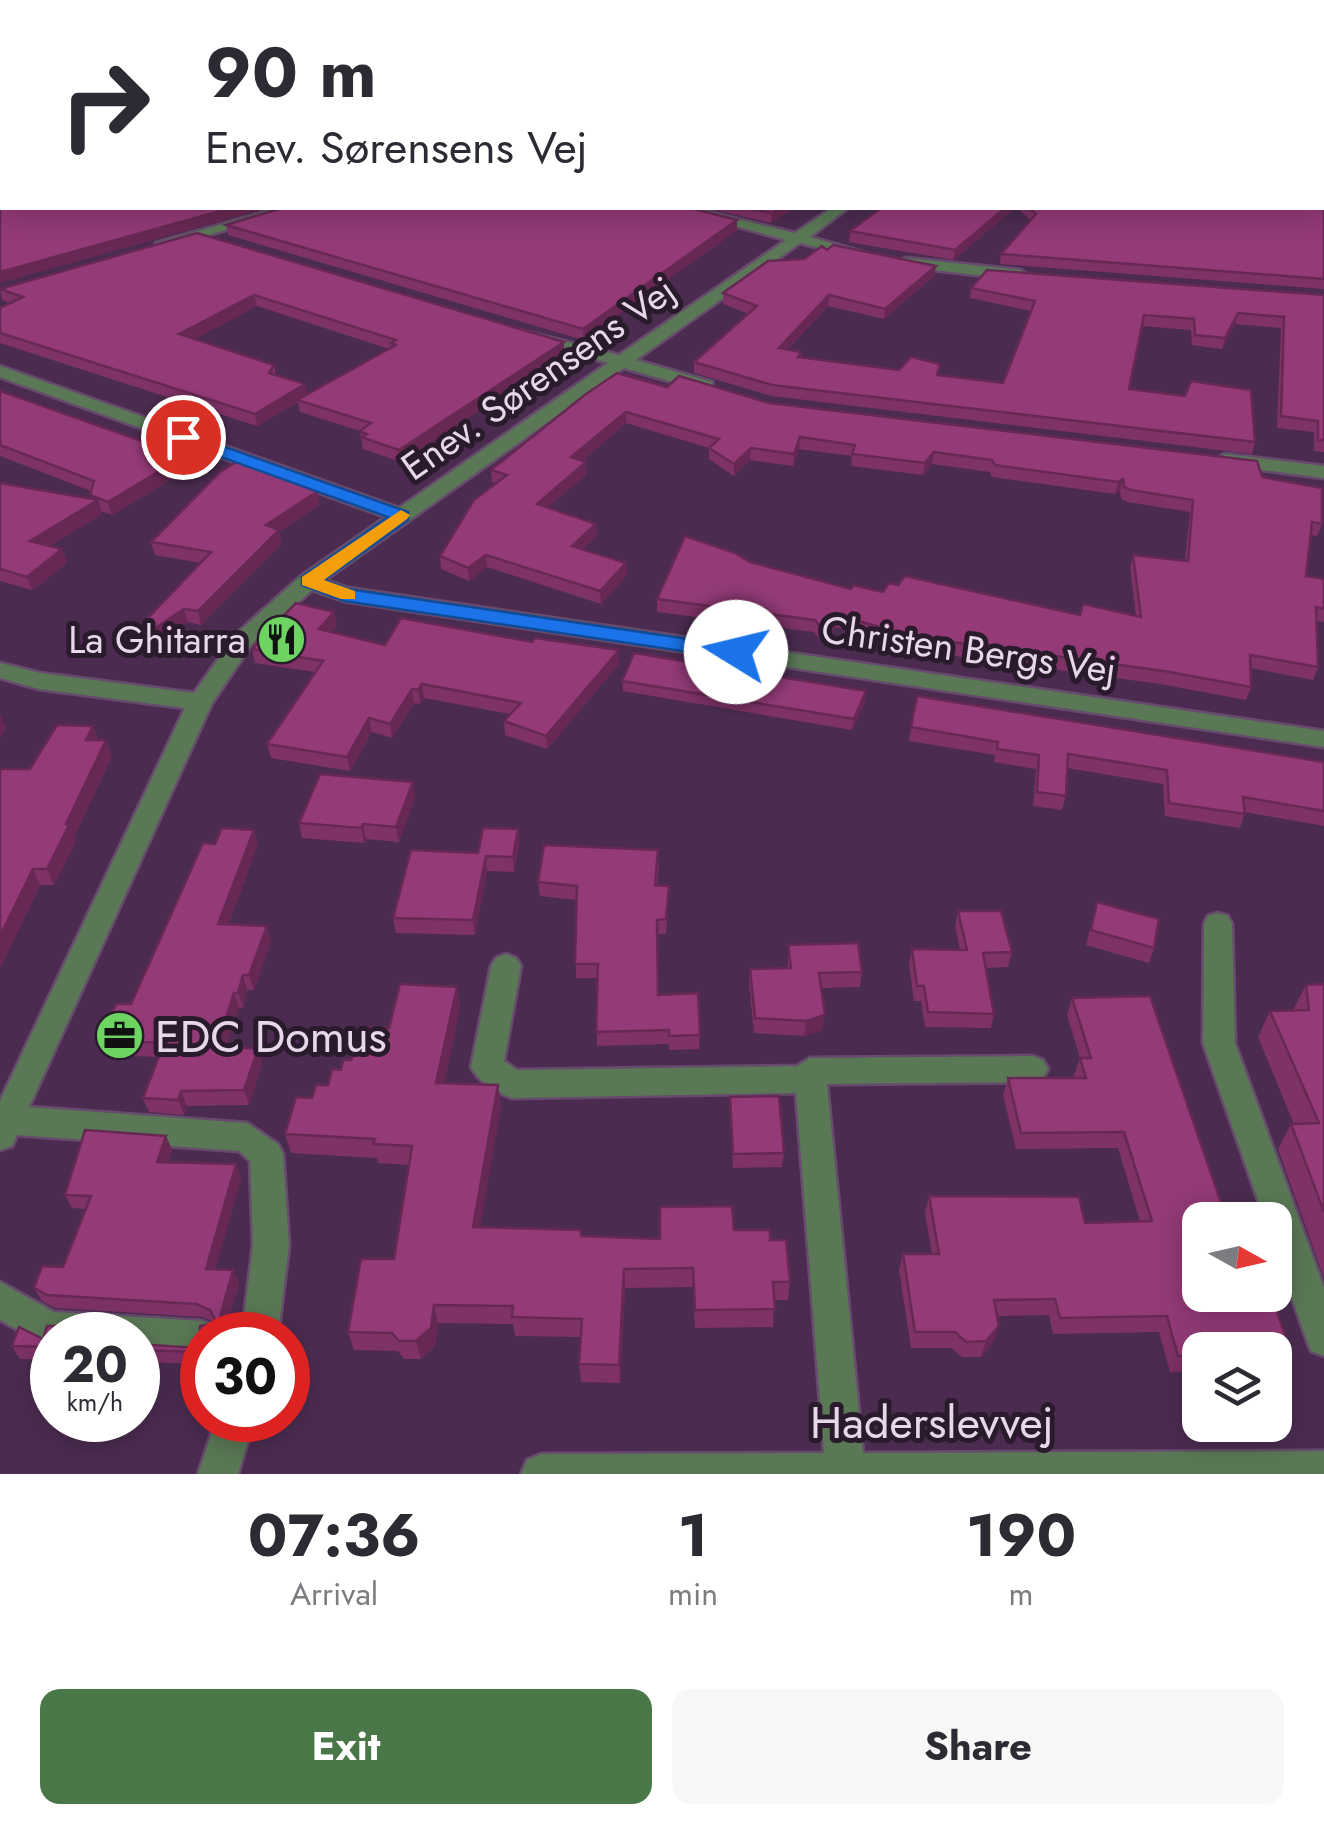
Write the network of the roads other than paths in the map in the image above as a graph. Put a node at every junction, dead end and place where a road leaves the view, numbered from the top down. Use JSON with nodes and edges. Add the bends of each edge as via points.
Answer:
{"nodes":[{"id":1,"x":286,"y":210,"type":"edge"},
{"id":2,"x":685,"y":210,"type":"edge"},
{"id":3,"x":838,"y":210,"type":"edge"},
{"id":4,"x":195,"y":234,"type":"junction"},
{"id":5,"x":798,"y":238,"type":"junction"},
{"id":6,"x":232,"y":245,"type":"edge"},
{"id":7,"x":145,"y":248,"type":"edge"},
{"id":8,"x":1034,"y":276,"type":"edge"},
{"id":9,"x":510,"y":329,"type":"edge"},
{"id":10,"x":621,"y":362,"type":"junction"},
{"id":11,"x":0,"y":371,"type":"edge"},
{"id":12,"x":732,"y":394,"type":"edge"},
{"id":13,"x":1205,"y":458,"type":"edge"},
{"id":14,"x":1324,"y":472,"type":"edge"},
{"id":15,"x":402,"y":516,"type":"junction"},
{"id":16,"x":309,"y":581,"type":"junction"},
{"id":17,"x":0,"y":670,"type":"edge"},
{"id":18,"x":200,"y":702,"type":"junction"},
{"id":19,"x":1324,"y":739,"type":"edge"},
{"id":20,"x":1218,"y":924,"type":"dead end"},
{"id":21,"x":506,"y":966,"type":"dead end"},
{"id":22,"x":1032,"y":1068,"type":"dead end"},
{"id":23,"x":812,"y":1079,"type":"junction"},
{"id":24,"x":3,"y":1128,"type":"edge"},
{"id":25,"x":0,"y":1300,"type":"edge"},
{"id":26,"x":263,"y":1312,"type":"edge"},
{"id":27,"x":180,"y":1338,"type":"edge"},
{"id":28,"x":1324,"y":1338,"type":"edge"},
{"id":29,"x":227,"y":1442,"type":"edge"},
{"id":30,"x":1324,"y":1471,"type":"edge"},
{"id":31,"x":844,"y":1473,"type":"edge"},
{"id":32,"x":1253,"y":1473,"type":"edge"},
{"id":33,"x":218,"y":1474,"type":"edge"},
{"id":34,"x":541,"y":1474,"type":"edge"}],
"edges":[{"from":1,"to":4,"type":"street"},
{"from":2,"to":5,"type":"street"},
{"from":3,"to":5,"type":"street","name":"Enev. Sørensens Vej"},
{"from":4,"to":6,"type":"street"},
{"from":4,"to":7,"type":"street"},
{"from":5,"to":8,"type":"street","via":[[887,260]]},
{"from":5,"to":10,"type":"street","name":"Enev. Sørensens Vej"},
{"from":9,"to":10,"type":"street"},
{"from":10,"to":12,"type":"street"},
{"from":10,"to":15,"type":"street","name":"Enev. Sørensens Vej"},
{"from":11,"to":15,"type":"street"},
{"from":13,"to":14,"type":"street"},
{"from":15,"to":16,"type":"street","name":"Enev. Sørensens Vej"},
{"from":16,"to":18,"type":"street","name":"Enev. Sørensens Vej","via":[[244,639]]},
{"from":16,"to":19,"type":"street","name":"Christen Bergs Vej","via":[[344,594]]},
{"from":17,"to":18,"type":"street"},
{"from":18,"to":24,"type":"street","name":"Enev. Sørensens Vej"},
{"from":20,"to":28,"type":"street","via":[[1219,1043]]},
{"from":21,"to":23,"type":"street","via":[[487,1067],[512,1084]]},
{"from":22,"to":23,"type":"street","via":[[810,1070]]},
{"from":23,"to":31,"type":"street"},
{"from":24,"to":26,"type":"street","via":[[247,1138],[266,1154],[271,1245]]},
{"from":25,"to":27,"type":"street","via":[[50,1330]]},
{"from":29,"to":33,"type":"street"},
{"from":30,"to":32,"type":"street","name":"Haderslevvej"},
{"from":31,"to":32,"type":"street","name":"Haderslevvej"},
{"from":31,"to":34,"type":"street","name":"Haderslevvej"}]}
